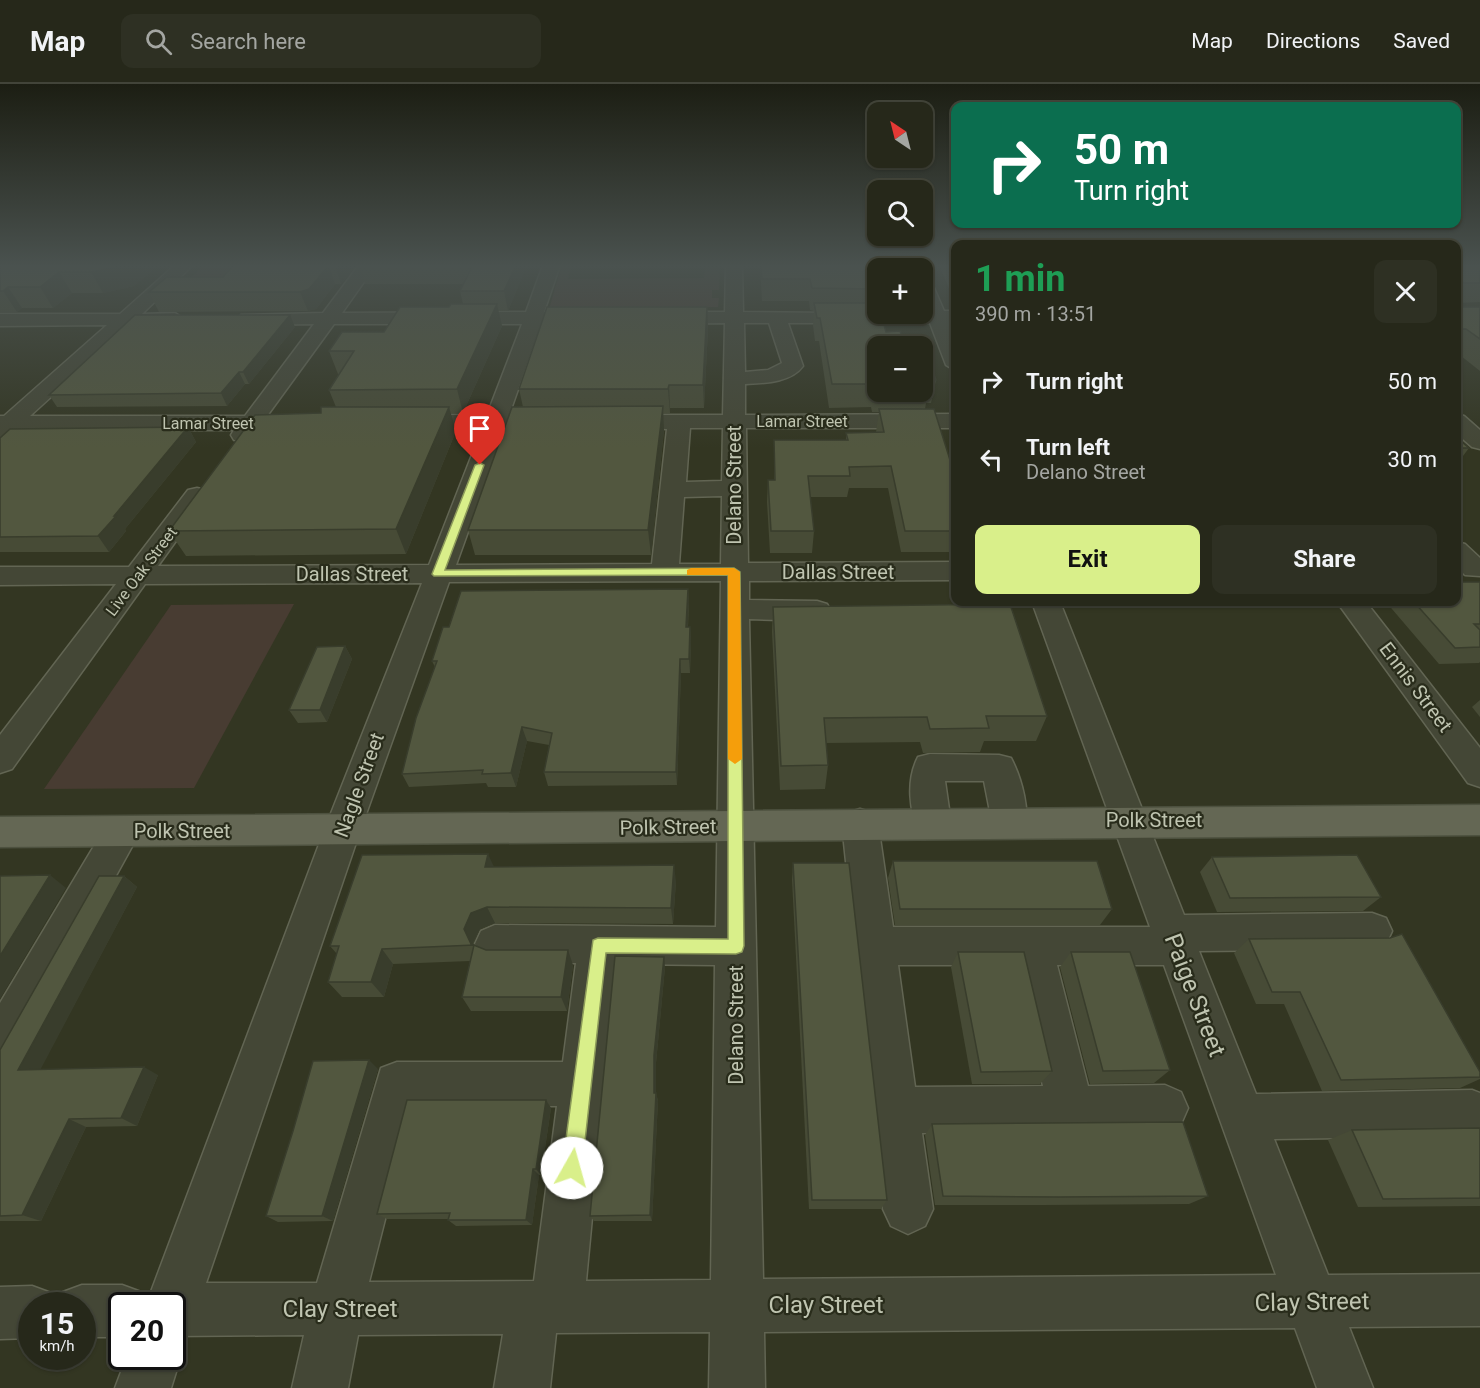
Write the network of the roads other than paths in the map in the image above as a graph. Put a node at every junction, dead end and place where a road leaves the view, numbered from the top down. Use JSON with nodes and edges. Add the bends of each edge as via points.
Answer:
{"nodes":[{"id":1,"x":116,"y":326,"type":"edge"},
{"id":2,"x":323,"y":326,"type":"edge"},
{"id":3,"x":530,"y":326,"type":"edge"},
{"id":4,"x":734,"y":326,"type":"edge"},
{"id":5,"x":780,"y":326,"type":"edge"},
{"id":6,"x":734,"y":379,"type":"junction"},
{"id":7,"x":1461,"y":420,"type":"edge"},
{"id":8,"x":1480,"y":420,"type":"edge"},
{"id":9,"x":734,"y":421,"type":"junction"},
{"id":10,"x":951,"y":421,"type":"edge"},
{"id":11,"x":391,"y":422,"type":"edge"},
{"id":12,"x":496,"y":422,"type":"junction"},
{"id":13,"x":542,"y":422,"type":"edge"},
{"id":14,"x":599,"y":422,"type":"edge"},
{"id":15,"x":679,"y":422,"type":"junction"},
{"id":16,"x":251,"y":423,"type":"junction"},
{"id":17,"x":321,"y":423,"type":"edge"},
{"id":18,"x":1461,"y":425,"type":"edge"},
{"id":19,"x":3,"y":426,"type":"edge"},
{"id":20,"x":1480,"y":442,"type":"edge"},
{"id":21,"x":230,"y":451,"type":"edge"},
{"id":22,"x":209,"y":480,"type":"edge"},
{"id":23,"x":734,"y":488,"type":"junction"},
{"id":24,"x":674,"y":490,"type":"junction"},
{"id":25,"x":664,"y":572,"type":"junction"},
{"id":26,"x":734,"y":572,"type":"junction"},
{"id":27,"x":951,"y":572,"type":"edge"},
{"id":28,"x":438,"y":574,"type":"junction"},
{"id":29,"x":138,"y":575,"type":"junction"},
{"id":30,"x":0,"y":576,"type":"edge"},
{"id":31,"x":1048,"y":606,"type":"edge"},
{"id":32,"x":1354,"y":606,"type":"edge"},
{"id":33,"x":735,"y":609,"type":"junction"},
{"id":34,"x":849,"y":612,"type":"edge"},
{"id":35,"x":0,"y":760,"type":"edge"},
{"id":36,"x":1480,"y":773,"type":"edge"},
{"id":37,"x":1129,"y":820,"type":"junction"},
{"id":38,"x":1480,"y":820,"type":"edge"},
{"id":39,"x":1010,"y":822,"type":"junction"},
{"id":40,"x":933,"y":823,"type":"junction"},
{"id":41,"x":860,"y":824,"type":"junction"},
{"id":42,"x":735,"y":826,"type":"junction"},
{"id":43,"x":342,"y":831,"type":"junction"},
{"id":44,"x":0,"y":832,"type":"edge"},
{"id":45,"x":122,"y":832,"type":"junction"},
{"id":46,"x":1372,"y":931,"type":"dead end"},
{"id":47,"x":1174,"y":940,"type":"junction"},
{"id":48,"x":495,"y":944,"type":"dead end"},
{"id":49,"x":598,"y":946,"type":"junction"},
{"id":50,"x":736,"y":946,"type":"junction"},
{"id":51,"x":876,"y":946,"type":"junction"},
{"id":52,"x":1032,"y":946,"type":"junction"},
{"id":53,"x":0,"y":1044,"type":"edge"},
{"id":54,"x":582,"y":1084,"type":"junction"},
{"id":55,"x":1071,"y":1108,"type":"junction"},
{"id":56,"x":1165,"y":1108,"type":"dead end"},
{"id":57,"x":897,"y":1110,"type":"junction"},
{"id":58,"x":1472,"y":1113,"type":"dead end"},
{"id":59,"x":1242,"y":1117,"type":"junction"},
{"id":60,"x":908,"y":1209,"type":"dead end"},
{"id":61,"x":178,"y":1292,"type":"edge"},
{"id":62,"x":1480,"y":1300,"type":"edge"},
{"id":63,"x":1312,"y":1303,"type":"junction"},
{"id":64,"x":737,"y":1306,"type":"junction"},
{"id":65,"x":545,"y":1307,"type":"junction"},
{"id":66,"x":186,"y":1309,"type":"edge"},
{"id":67,"x":336,"y":1309,"type":"junction"},
{"id":68,"x":18,"y":1312,"type":"edge"},
{"id":69,"x":0,"y":1313,"type":"edge"},
{"id":70,"x":149,"y":1370,"type":"edge"},
{"id":71,"x":143,"y":1388,"type":"edge"},
{"id":72,"x":320,"y":1388,"type":"edge"},
{"id":73,"x":522,"y":1388,"type":"edge"},
{"id":74,"x":737,"y":1388,"type":"edge"},
{"id":75,"x":1345,"y":1388,"type":"edge"}],
"edges":[{"from":1,"to":19,"type":"street"},
{"from":2,"to":16,"type":"street"},
{"from":3,"to":12,"type":"street","name":"Nagle Street"},
{"from":4,"to":6,"type":"street","name":"Delano Street"},
{"from":5,"to":6,"type":"street","via":[[793,366],[772,376]]},
{"from":6,"to":9,"type":"street","name":"Delano Street"},
{"from":7,"to":8,"type":"street"},
{"from":9,"to":10,"type":"street","name":"Lamar Street"},
{"from":9,"to":15,"type":"street","name":"Lamar Street"},
{"from":9,"to":23,"type":"street","name":"Delano Street"},
{"from":11,"to":12,"type":"street"},
{"from":12,"to":13,"type":"street"},
{"from":12,"to":28,"type":"street","name":"Nagle Street"},
{"from":14,"to":15,"type":"street","name":"Lamar Street"},
{"from":15,"to":24,"type":"street"},
{"from":16,"to":17,"type":"street","name":"Lamar Street"},
{"from":16,"to":19,"type":"street","name":"Lamar Street"},
{"from":16,"to":21,"type":"street"},
{"from":18,"to":20,"type":"street"},
{"from":22,"to":29,"type":"street","name":"Live Oak Street"},
{"from":23,"to":24,"type":"street"},
{"from":23,"to":26,"type":"street","name":"Delano Street"},
{"from":24,"to":25,"type":"street"},
{"from":25,"to":26,"type":"street","name":"Dallas Street"},
{"from":25,"to":28,"type":"street","name":"Dallas Street"},
{"from":26,"to":27,"type":"street","name":"Dallas Street"},
{"from":26,"to":33,"type":"street","name":"Delano Street"},
{"from":28,"to":29,"type":"street","name":"Dallas Street"},
{"from":28,"to":43,"type":"street","name":"Nagle Street"},
{"from":29,"to":30,"type":"street","name":"Dallas Street"},
{"from":29,"to":35,"type":"street","name":"Live Oak Street"},
{"from":31,"to":37,"type":"street","name":"Paige Street"},
{"from":32,"to":36,"type":"street","name":"Ennis Street"},
{"from":33,"to":34,"type":"street"},
{"from":33,"to":42,"type":"street","name":"Delano Street"},
{"from":37,"to":38,"type":"main road","name":"Polk Street"},
{"from":37,"to":39,"type":"main road","name":"Polk Street"},
{"from":37,"to":47,"type":"street","name":"Paige Street"},
{"from":39,"to":40,"type":"main road","name":"Polk Street"},
{"from":39,"to":40,"type":"street","via":[[999,768],[930,766],[927,783]]},
{"from":40,"to":41,"type":"main road","name":"Polk Street"},
{"from":41,"to":42,"type":"main road","name":"Polk Street"},
{"from":41,"to":51,"type":"street"},
{"from":42,"to":43,"type":"main road","name":"Polk Street"},
{"from":42,"to":50,"type":"street","name":"Delano Street"},
{"from":43,"to":45,"type":"main road","name":"Polk Street"},
{"from":43,"to":61,"type":"street","name":"Nagle Street"},
{"from":44,"to":45,"type":"main road","name":"Polk Street"},
{"from":45,"to":53,"type":"street"},
{"from":46,"to":47,"type":"street"},
{"from":47,"to":52,"type":"street"},
{"from":47,"to":59,"type":"street","name":"Paige Street"},
{"from":48,"to":49,"type":"street"},
{"from":49,"to":50,"type":"street"},
{"from":49,"to":54,"type":"street"},
{"from":50,"to":64,"type":"street","name":"Delano Street"},
{"from":51,"to":52,"type":"street"},
{"from":51,"to":57,"type":"street"},
{"from":52,"to":55,"type":"street"},
{"from":54,"to":65,"type":"street"},
{"from":54,"to":67,"type":"street","via":[[397,1084]]},
{"from":55,"to":56,"type":"street"},
{"from":55,"to":57,"type":"street"},
{"from":57,"to":60,"type":"street"},
{"from":58,"to":59,"type":"street"},
{"from":59,"to":63,"type":"street","name":"Paige Street"},
{"from":62,"to":63,"type":"street","name":"Clay Street"},
{"from":63,"to":64,"type":"street","name":"Clay Street"},
{"from":63,"to":75,"type":"street","name":"Paige Street"},
{"from":64,"to":65,"type":"street","name":"Clay Street"},
{"from":64,"to":74,"type":"street","name":"Delano Street"},
{"from":65,"to":67,"type":"street","name":"Clay Street"},
{"from":65,"to":73,"type":"street"},
{"from":66,"to":67,"type":"street","name":"Clay Street"},
{"from":67,"to":72,"type":"street"},
{"from":68,"to":69,"type":"street"},
{"from":70,"to":71,"type":"street"}]}
